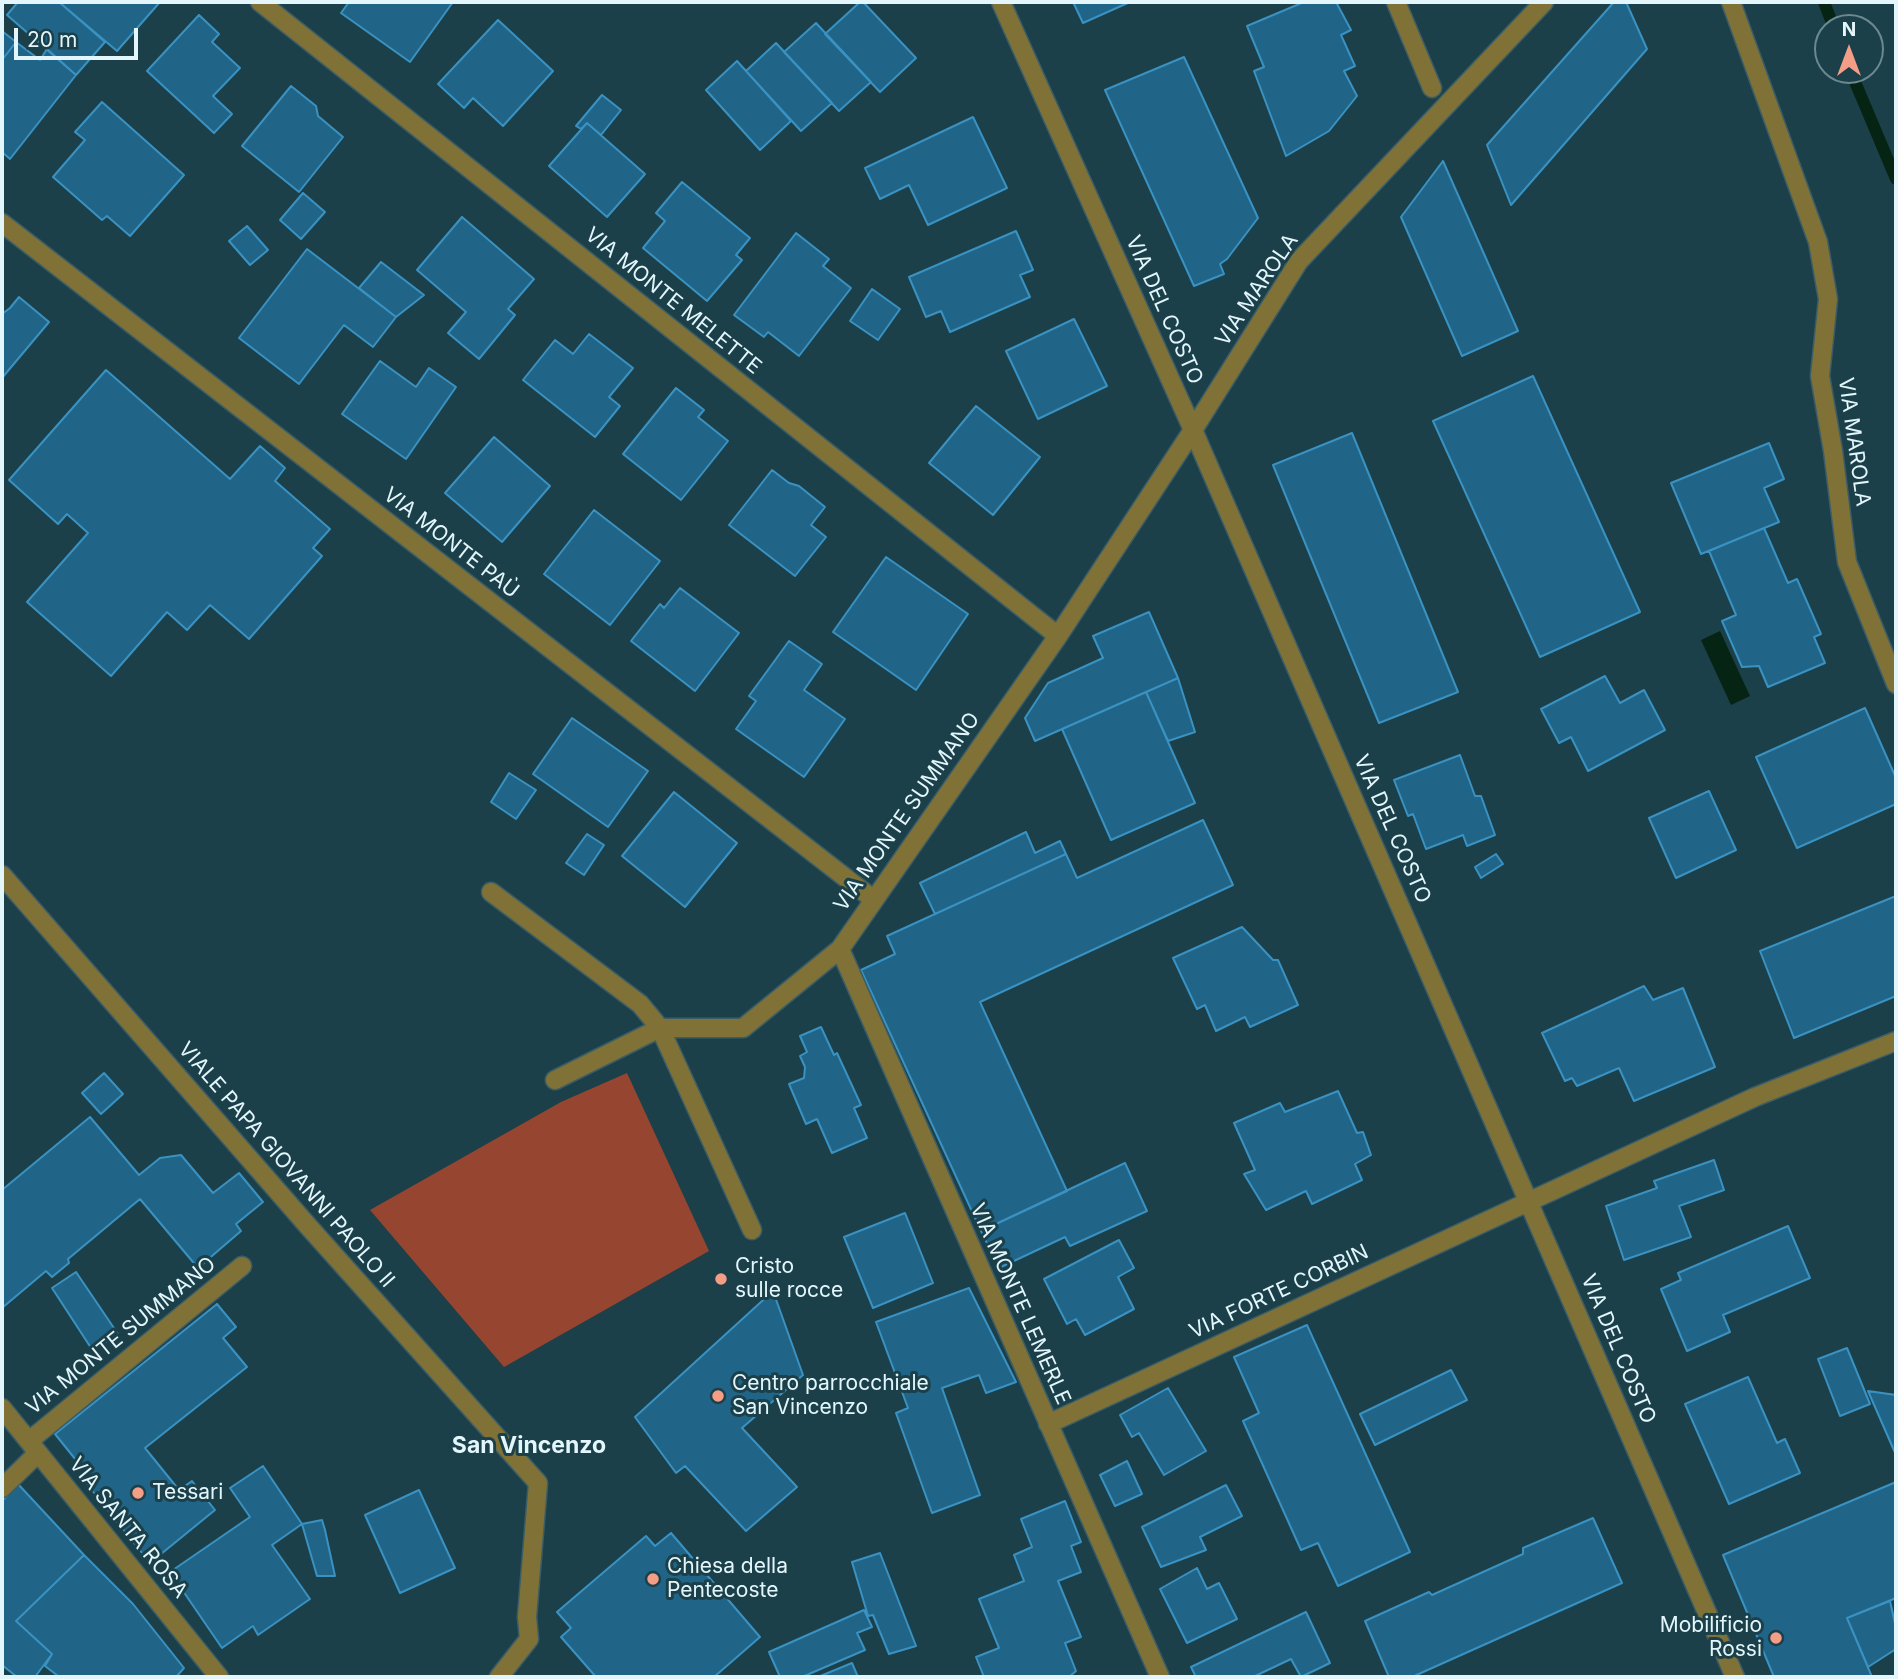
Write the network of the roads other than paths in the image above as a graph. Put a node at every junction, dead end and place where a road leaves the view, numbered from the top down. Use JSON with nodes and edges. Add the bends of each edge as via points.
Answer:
{"nodes":[{"id":1,"x":260,"y":2,"type":"edge"},
{"id":2,"x":1001,"y":2,"type":"edge"},
{"id":3,"x":1396,"y":2,"type":"edge"},
{"id":4,"x":1544,"y":2,"type":"edge"},
{"id":5,"x":1731,"y":2,"type":"edge"},
{"id":6,"x":1432,"y":88,"type":"dead end"},
{"id":7,"x":2,"y":223,"type":"edge"},
{"id":8,"x":1193,"y":430,"type":"junction"},
{"id":9,"x":1058,"y":636,"type":"junction"},
{"id":10,"x":1896,"y":684,"type":"edge"},
{"id":11,"x":2,"y":875,"type":"edge"},
{"id":12,"x":491,"y":892,"type":"dead end"},
{"id":13,"x":873,"y":899,"type":"junction"},
{"id":14,"x":840,"y":949,"type":"junction"},
{"id":15,"x":660,"y":1028,"type":"junction"},
{"id":16,"x":1896,"y":1041,"type":"edge"},
{"id":17,"x":555,"y":1080,"type":"dead end"},
{"id":18,"x":1529,"y":1202,"type":"junction"},
{"id":19,"x":752,"y":1230,"type":"dead end"},
{"id":20,"x":242,"y":1266,"type":"dead end"},
{"id":21,"x":2,"y":1408,"type":"edge"},
{"id":22,"x":1048,"y":1424,"type":"junction"},
{"id":23,"x":33,"y":1447,"type":"junction"},
{"id":24,"x":2,"y":1488,"type":"edge"},
{"id":25,"x":219,"y":1677,"type":"edge"},
{"id":26,"x":499,"y":1677,"type":"edge"},
{"id":27,"x":1160,"y":1677,"type":"edge"},
{"id":28,"x":1735,"y":1677,"type":"edge"}],
"edges":[{"from":1,"to":9,"type":"street","name":"VIA MONTE MELETTE"},
{"from":2,"to":8,"type":"street","name":"VIA DEL COSTO"},
{"from":3,"to":6,"type":"street"},
{"from":4,"to":8,"type":"street","name":"VIA MAROLA","via":[[1299,261]]},
{"from":5,"to":10,"type":"street","name":"VIA MAROLA","via":[[1818,242],[1828,299],[1821,376],[1847,562]]},
{"from":7,"to":13,"type":"street","name":"VIA MONTE PAÙ"},
{"from":8,"to":9,"type":"street","name":"VIA MONTE SUMMANO"},
{"from":8,"to":18,"type":"street","name":"VIA DEL COSTO"},
{"from":9,"to":13,"type":"street","name":"VIA MONTE SUMMANO"},
{"from":11,"to":26,"type":"street","name":"VIALE PAPA GIOVANNI PAOLO II","via":[[538,1483],[529,1639]]},
{"from":12,"to":15,"type":"street","via":[[640,1004]]},
{"from":13,"to":14,"type":"street","name":"VIA MONTE SUMMANO"},
{"from":14,"to":15,"type":"street","name":"VIA MONTE SUMMANO","via":[[743,1028]]},
{"from":14,"to":22,"type":"street","name":"VIA MONTE LEMERLE"},
{"from":15,"to":17,"type":"street","name":"VIA MONTE SUMMANO"},
{"from":15,"to":19,"type":"street"},
{"from":16,"to":18,"type":"street","name":"VIA FORTE CORBIN","via":[[1755,1097]]},
{"from":18,"to":22,"type":"street","name":"VIA FORTE CORBIN"},
{"from":18,"to":28,"type":"street","name":"VIA DEL COSTO"},
{"from":20,"to":23,"type":"street","name":"VIA MONTE SUMMANO"},
{"from":21,"to":23,"type":"street","name":"VIA SANTA ROSA"},
{"from":22,"to":27,"type":"street","name":"VIA MONTE LEMERLE"},
{"from":23,"to":24,"type":"street","name":"VIA MONTE SUMMANO"},
{"from":23,"to":25,"type":"street","name":"VIA SANTA ROSA"}]}
